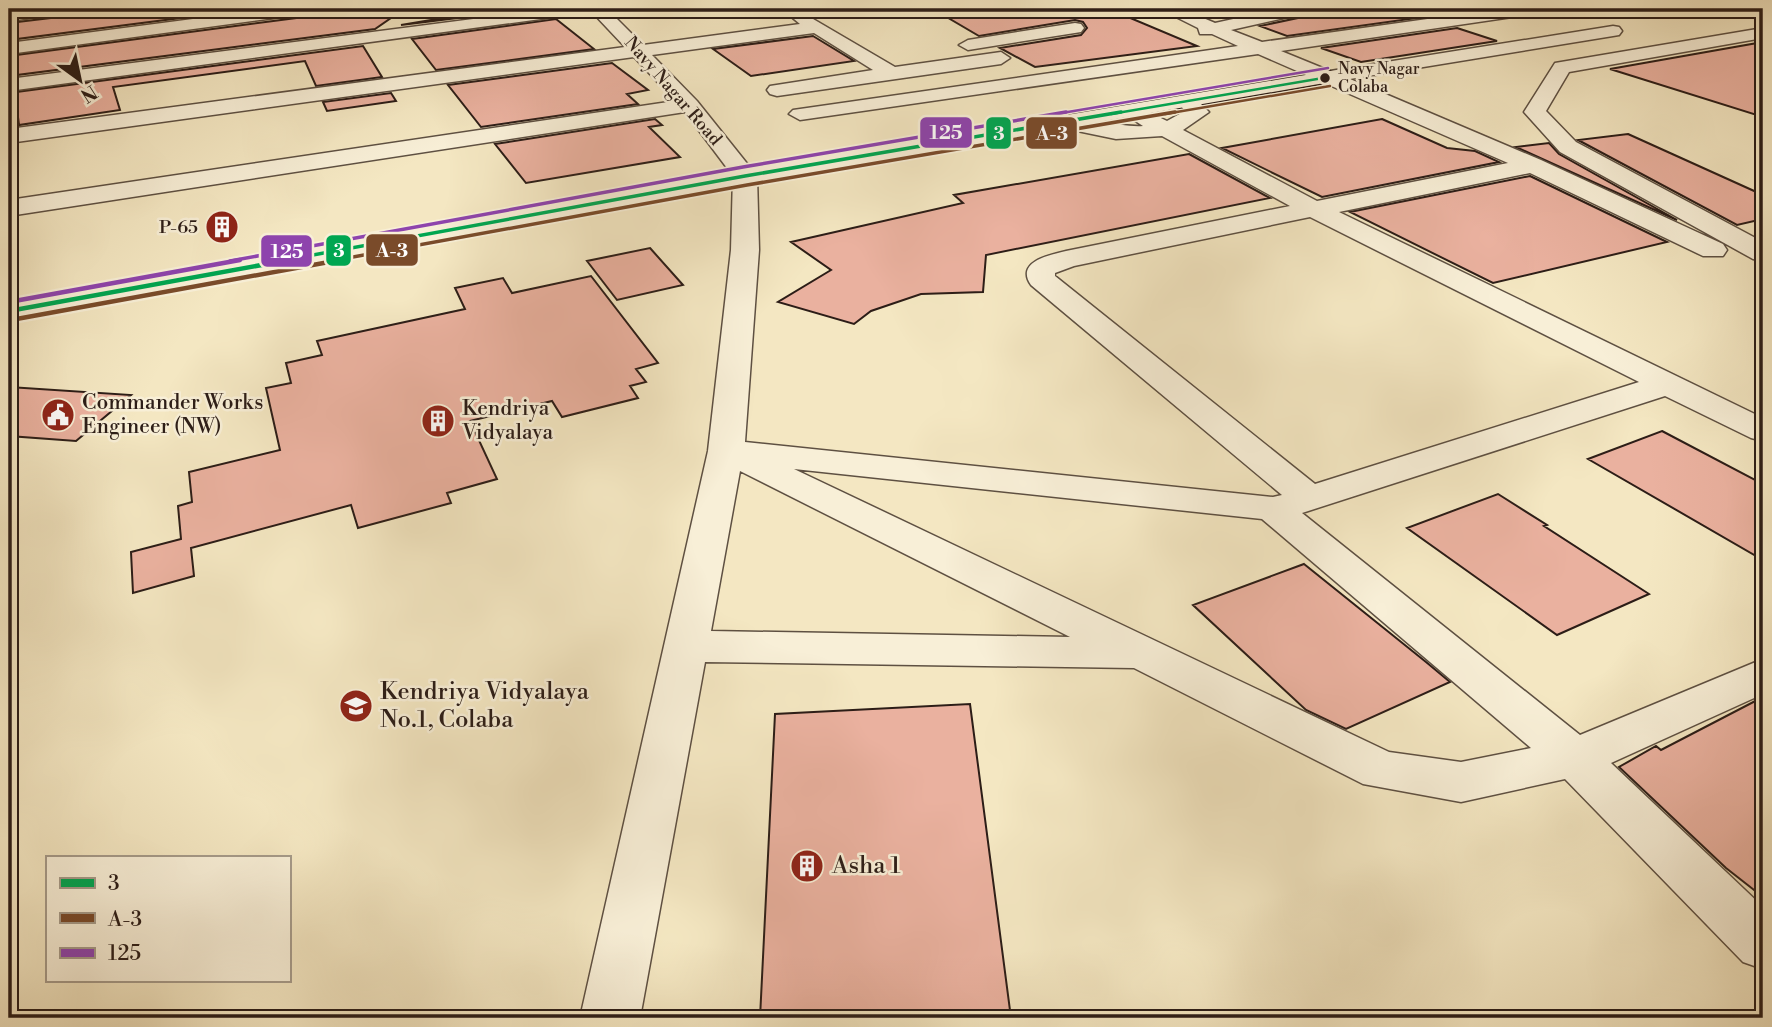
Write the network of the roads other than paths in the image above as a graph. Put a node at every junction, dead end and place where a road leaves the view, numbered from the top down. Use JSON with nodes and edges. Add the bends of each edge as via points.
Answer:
{"nodes":[{"id":1,"x":59,"y":9,"type":"edge"},
{"id":2,"x":304,"y":9,"type":"edge"},
{"id":3,"x":586,"y":9,"type":"edge"},
{"id":4,"x":598,"y":9,"type":"edge"},
{"id":5,"x":788,"y":9,"type":"edge"},
{"id":6,"x":1168,"y":9,"type":"edge"},
{"id":7,"x":1300,"y":9,"type":"edge"},
{"id":8,"x":1426,"y":9,"type":"edge"},
{"id":9,"x":1533,"y":9,"type":"edge"},
{"id":10,"x":9,"y":16,"type":"edge"},
{"id":11,"x":1460,"y":19,"type":"junction"},
{"id":12,"x":818,"y":27,"type":"junction"},
{"id":13,"x":1075,"y":28,"type":"dead end"},
{"id":14,"x":1212,"y":29,"type":"junction"},
{"id":15,"x":1631,"y":29,"type":"dead end"},
{"id":16,"x":1763,"y":33,"type":"edge"},
{"id":17,"x":1172,"y":35,"type":"dead end"},
{"id":18,"x":1258,"y":47,"type":"junction"},
{"id":19,"x":9,"y":50,"type":"edge"},
{"id":20,"x":639,"y":51,"type":"junction"},
{"id":21,"x":1038,"y":53,"type":"dead end"},
{"id":22,"x":869,"y":60,"type":"junction"},
{"id":23,"x":891,"y":73,"type":"junction"},
{"id":24,"x":1329,"y":77,"type":"junction"},
{"id":25,"x":9,"y":85,"type":"edge"},
{"id":26,"x":777,"y":90,"type":"dead end"},
{"id":27,"x":1187,"y":101,"type":"junction"},
{"id":28,"x":690,"y":105,"type":"junction"},
{"id":29,"x":1131,"y":111,"type":"junction"},
{"id":30,"x":800,"y":114,"type":"dead end"},
{"id":31,"x":1066,"y":122,"type":"junction"},
{"id":32,"x":1166,"y":129,"type":"junction"},
{"id":33,"x":9,"y":136,"type":"edge"},
{"id":34,"x":1532,"y":165,"type":"junction"},
{"id":35,"x":745,"y":176,"type":"junction"},
{"id":36,"x":9,"y":208,"type":"edge"},
{"id":37,"x":1315,"y":210,"type":"junction"},
{"id":38,"x":1713,"y":250,"type":"dead end"},
{"id":39,"x":1763,"y":253,"type":"edge"},
{"id":40,"x":9,"y":311,"type":"edge"},
{"id":41,"x":1668,"y":384,"type":"junction"},
{"id":42,"x":1763,"y":431,"type":"edge"},
{"id":43,"x":726,"y":450,"type":"junction"},
{"id":44,"x":1291,"y":504,"type":"junction"},
{"id":45,"x":686,"y":646,"type":"junction"},
{"id":46,"x":1147,"y":653,"type":"junction"},
{"id":47,"x":1763,"y":676,"type":"edge"},
{"id":48,"x":1575,"y":758,"type":"junction"},
{"id":49,"x":1763,"y":944,"type":"edge"},
{"id":50,"x":610,"y":1018,"type":"edge"}],
"edges":[{"from":1,"to":10,"type":"street"},
{"from":2,"to":19,"type":"street"},
{"from":3,"to":25,"type":"street"},
{"from":4,"to":20,"type":"street","name":"Navy Nagar Road"},
{"from":5,"to":12,"type":"street"},
{"from":6,"to":14,"type":"street"},
{"from":7,"to":14,"type":"street"},
{"from":8,"to":11,"type":"street"},
{"from":9,"to":11,"type":"street"},
{"from":11,"to":18,"type":"street"},
{"from":12,"to":20,"type":"street"},
{"from":12,"to":22,"type":"street"},
{"from":13,"to":22,"type":"street"},
{"from":14,"to":17,"type":"street"},
{"from":14,"to":18,"type":"street"},
{"from":15,"to":24,"type":"street"},
{"from":16,"to":39,"type":"street","via":[[1562,67],[1535,112],[1568,147]]},
{"from":18,"to":24,"type":"street"},
{"from":18,"to":30,"type":"street"},
{"from":20,"to":28,"type":"street","name":"Navy Nagar Road"},
{"from":20,"to":33,"type":"street"},
{"from":21,"to":23,"type":"street"},
{"from":22,"to":23,"type":"street"},
{"from":23,"to":26,"type":"street"},
{"from":24,"to":27,"type":"street"},
{"from":24,"to":34,"type":"street"},
{"from":27,"to":29,"type":"street"},
{"from":27,"to":32,"type":"street","via":[[1198,112]]},
{"from":28,"to":35,"type":"street","name":"Navy Nagar Road"},
{"from":28,"to":36,"type":"street"},
{"from":29,"to":31,"type":"street"},
{"from":29,"to":32,"type":"street"},
{"from":31,"to":32,"type":"street","via":[[1098,132]]},
{"from":31,"to":35,"type":"street"},
{"from":32,"to":37,"type":"street"},
{"from":34,"to":37,"type":"street"},
{"from":34,"to":38,"type":"street"},
{"from":35,"to":40,"type":"street"},
{"from":35,"to":43,"type":"street","via":[[745,250]]},
{"from":37,"to":41,"type":"street"},
{"from":37,"to":44,"type":"street","via":[[1066,258],[1041,269],[1041,279]]},
{"from":41,"to":42,"type":"street"},
{"from":41,"to":44,"type":"street"},
{"from":43,"to":44,"type":"street"},
{"from":43,"to":45,"type":"street"},
{"from":43,"to":46,"type":"street"},
{"from":44,"to":48,"type":"street"},
{"from":45,"to":46,"type":"street"},
{"from":45,"to":50,"type":"street"},
{"from":46,"to":48,"type":"street","via":[[1381,770],[1461,782]]},
{"from":47,"to":48,"type":"street"},
{"from":48,"to":49,"type":"street"}]}
